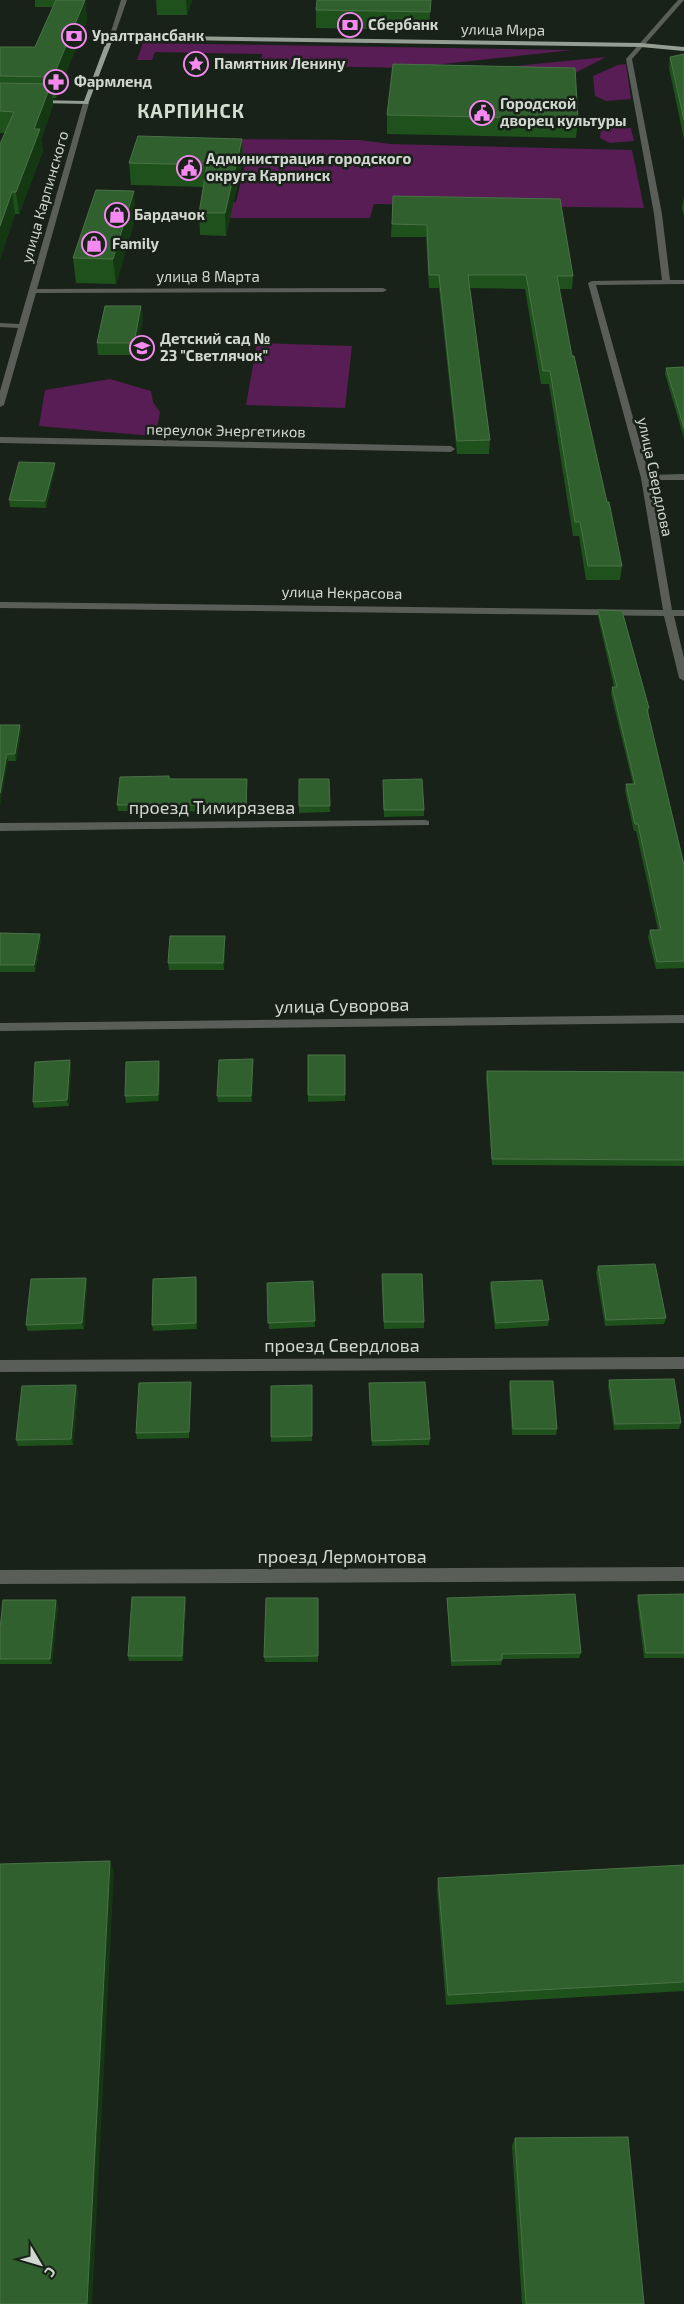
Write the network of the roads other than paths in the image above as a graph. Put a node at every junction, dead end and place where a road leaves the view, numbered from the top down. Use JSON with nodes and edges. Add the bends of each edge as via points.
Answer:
{"nodes":[{"id":1,"x":124,"y":0,"type":"edge"},
{"id":2,"x":681,"y":0,"type":"edge"},
{"id":3,"x":111,"y":37,"type":"junction"},
{"id":4,"x":640,"y":45,"type":"junction"},
{"id":5,"x":684,"y":49,"type":"edge"},
{"id":6,"x":26,"y":102,"type":"edge"},
{"id":7,"x":86,"y":103,"type":"junction"},
{"id":8,"x":666,"y":281,"type":"junction"},
{"id":9,"x":684,"y":282,"type":"edge"},
{"id":10,"x":384,"y":290,"type":"dead end"},
{"id":11,"x":32,"y":291,"type":"junction"},
{"id":12,"x":0,"y":325,"type":"edge"},
{"id":13,"x":22,"y":326,"type":"junction"},
{"id":14,"x":0,"y":405,"type":"edge"},
{"id":15,"x":0,"y":440,"type":"edge"},
{"id":16,"x":451,"y":449,"type":"dead end"},
{"id":17,"x":645,"y":478,"type":"junction"},
{"id":18,"x":684,"y":478,"type":"edge"},
{"id":19,"x":0,"y":605,"type":"edge"},
{"id":20,"x":668,"y":612,"type":"junction"},
{"id":21,"x":684,"y":613,"type":"edge"},
{"id":22,"x":684,"y":678,"type":"edge"},
{"id":23,"x":425,"y":823,"type":"dead end"},
{"id":24,"x":0,"y":827,"type":"edge"},
{"id":25,"x":684,"y":1019,"type":"edge"},
{"id":26,"x":0,"y":1027,"type":"edge"},
{"id":27,"x":684,"y":1363,"type":"edge"},
{"id":28,"x":0,"y":1366,"type":"edge"},
{"id":29,"x":684,"y":1574,"type":"edge"},
{"id":30,"x":0,"y":1577,"type":"edge"}],
"edges":[{"from":1,"to":3,"type":"street","name":"улица Карпинского"},
{"from":2,"to":4,"type":"street"},
{"from":3,"to":4,"type":"main road","name":"улица Мира"},
{"from":3,"to":7,"type":"main road","name":"улица Карпинского"},
{"from":4,"to":5,"type":"main road","name":"улица Мира"},
{"from":4,"to":8,"type":"street","via":[[629,59],[658,214]]},
{"from":6,"to":7,"type":"main road"},
{"from":7,"to":11,"type":"street","name":"улица Карпинского"},
{"from":8,"to":9,"type":"street"},
{"from":8,"to":17,"type":"street","name":"улица Свердлова","via":[[592,283]]},
{"from":10,"to":11,"type":"street","name":"улица 8 Марта"},
{"from":11,"to":13,"type":"street","name":"улица Карпинского"},
{"from":12,"to":13,"type":"street"},
{"from":13,"to":14,"type":"street","name":"улица Карпинского"},
{"from":15,"to":16,"type":"street","name":"переулок Энергетиков"},
{"from":17,"to":18,"type":"street"},
{"from":17,"to":20,"type":"street","name":"улица Свердлова"},
{"from":19,"to":20,"type":"street","name":"улица Некрасова"},
{"from":20,"to":21,"type":"street","name":"улица Некрасова"},
{"from":20,"to":22,"type":"street","name":"улица Свердлова"},
{"from":23,"to":24,"type":"street","name":"проезд Тимирязева"},
{"from":25,"to":26,"type":"street","name":"улица Суворова"},
{"from":27,"to":28,"type":"street","name":"проезд Свердлова"},
{"from":29,"to":30,"type":"street","name":"проезд Лермонтова"}]}
